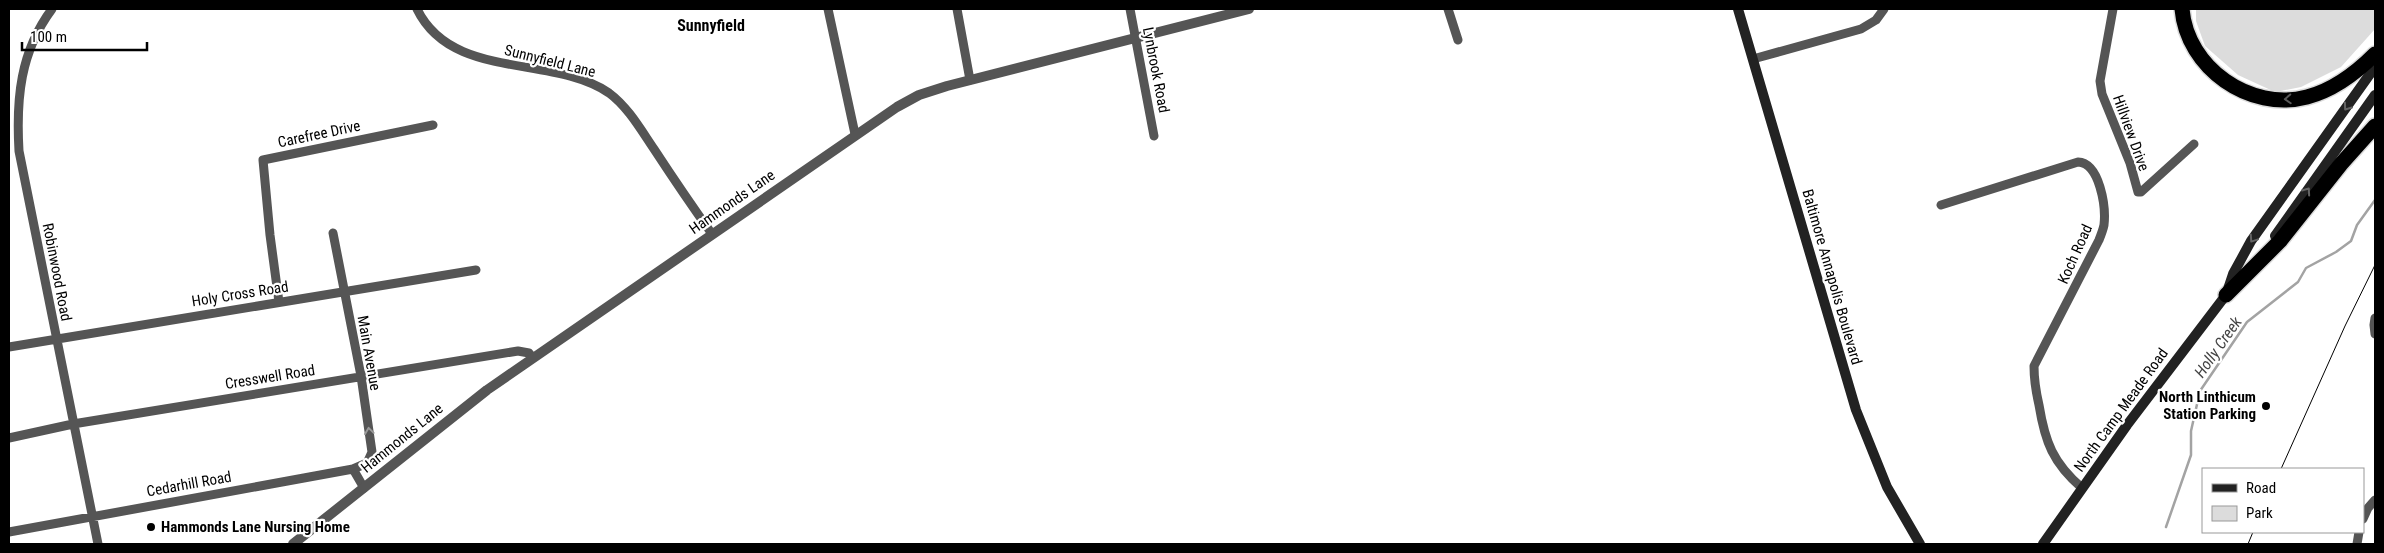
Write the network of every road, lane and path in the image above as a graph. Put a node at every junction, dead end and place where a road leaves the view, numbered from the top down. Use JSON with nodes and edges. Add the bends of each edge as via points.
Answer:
{"nodes":[{"id":1,"x":52,"y":9,"type":"edge"},
{"id":2,"x":417,"y":9,"type":"edge"},
{"id":3,"x":828,"y":9,"type":"edge"},
{"id":4,"x":957,"y":9,"type":"edge"},
{"id":5,"x":1130,"y":9,"type":"edge"},
{"id":6,"x":1249,"y":9,"type":"edge"},
{"id":7,"x":1448,"y":9,"type":"edge"},
{"id":8,"x":1738,"y":9,"type":"edge"},
{"id":9,"x":1884,"y":9,"type":"edge"},
{"id":10,"x":2113,"y":9,"type":"edge"},
{"id":11,"x":2182,"y":9,"type":"edge"},
{"id":12,"x":1136,"y":38,"type":"junction"},
{"id":13,"x":1458,"y":40,"type":"dead end"},
{"id":14,"x":2375,"y":54,"type":"edge"},
{"id":15,"x":1752,"y":59,"type":"junction"},
{"id":16,"x":2375,"y":67,"type":"edge"},
{"id":17,"x":970,"y":80,"type":"junction"},
{"id":18,"x":2375,"y":95,"type":"edge"},
{"id":19,"x":433,"y":125,"type":"dead end"},
{"id":20,"x":2375,"y":126,"type":"edge"},
{"id":21,"x":855,"y":134,"type":"junction"},
{"id":22,"x":1154,"y":136,"type":"dead end"},
{"id":23,"x":2194,"y":144,"type":"dead end"},
{"id":24,"x":1941,"y":205,"type":"dead end"},
{"id":25,"x":333,"y":233,"type":"dead end"},
{"id":26,"x":712,"y":234,"type":"junction"},
{"id":27,"x":476,"y":270,"type":"dead end"},
{"id":28,"x":344,"y":291,"type":"junction"},
{"id":29,"x":2226,"y":295,"type":"junction"},
{"id":30,"x":279,"y":302,"type":"junction"},
{"id":31,"x":2375,"y":318,"type":"edge"},
{"id":32,"x":2375,"y":334,"type":"edge"},
{"id":33,"x":56,"y":338,"type":"junction"},
{"id":34,"x":9,"y":347,"type":"edge"},
{"id":35,"x":533,"y":358,"type":"junction"},
{"id":36,"x":360,"y":376,"type":"junction"},
{"id":37,"x":73,"y":424,"type":"junction"},
{"id":38,"x":9,"y":438,"type":"edge"},
{"id":39,"x":353,"y":469,"type":"junction"},
{"id":40,"x":364,"y":488,"type":"junction"},
{"id":41,"x":2082,"y":488,"type":"junction"},
{"id":42,"x":2375,"y":500,"type":"edge"},
{"id":43,"x":92,"y":515,"type":"junction"},
{"id":44,"x":2364,"y":517,"type":"edge"},
{"id":45,"x":9,"y":532,"type":"edge"},
{"id":46,"x":98,"y":544,"type":"edge"},
{"id":47,"x":293,"y":544,"type":"edge"},
{"id":48,"x":1920,"y":544,"type":"edge"},
{"id":49,"x":2043,"y":544,"type":"edge"}],
"edges":[{"from":1,"to":33,"type":"street","name":"Robinwood Road","via":[[26,60],[18,101],[18,128],[19,151]]},
{"from":2,"to":26,"type":"street","name":"Sunnyfield Lane","via":[[436,34],[456,48],[476,56],[579,79],[610,94],[634,120]]},
{"from":3,"to":21,"type":"street"},
{"from":4,"to":17,"type":"street"},
{"from":5,"to":12,"type":"street","name":"Lynbrook Road"},
{"from":6,"to":12,"type":"street","name":"Hammonds Lane"},
{"from":7,"to":13,"type":"street"},
{"from":8,"to":15,"type":"main road","name":"Baltimore Annapolis Boulevard"},
{"from":9,"to":15,"type":"street","via":[[1876,20],[1861,29]]},
{"from":10,"to":23,"type":"street","name":"Hillview Drive","via":[[2100,81],[2138,192]]},
{"from":14,"to":11,"type":"highway","one_way":true,"via":[[2350,77],[2323,91],[2294,100],[2264,98],[2231,85],[2204,62],[2187,33]]},
{"from":12,"to":17,"type":"street","name":"Hammonds Lane"},
{"from":12,"to":22,"type":"street","name":"Lynbrook Road"},
{"from":15,"to":48,"type":"main road","name":"Baltimore Annapolis Boulevard","via":[[1856,410],[1887,487]]},
{"from":16,"to":29,"type":"main road","name":"North Camp Meade Road","one_way":true,"via":[[2251,241]]},
{"from":17,"to":21,"type":"street","name":"Hammonds Lane","via":[[919,95]]},
{"from":29,"to":18,"type":"main road","name":"North Camp Meade Road","one_way":true,"via":[[2280,229]]},
{"from":19,"to":30,"type":"street","name":"Carefree Drive","via":[[264,160]]},
{"from":20,"to":29,"type":"highway","via":[[2280,241]]},
{"from":21,"to":26,"type":"street","name":"Hammonds Lane"},
{"from":24,"to":41,"type":"street","name":"Koch Road","via":[[2078,162],[2084,162],[2097,177],[2104,214],[2099,240],[2034,366],[2048,444],[2066,474]]},
{"from":25,"to":28,"type":"street","name":"Main Avenue"},
{"from":26,"to":35,"type":"street","name":"Hammonds Lane"},
{"from":27,"to":28,"type":"street","name":"Holy Cross Road"},
{"from":28,"to":30,"type":"street","name":"Holy Cross Road"},
{"from":28,"to":36,"type":"street","name":"Main Avenue"},
{"from":29,"to":41,"type":"main road","name":"North Camp Meade Road"},
{"from":30,"to":33,"type":"street","name":"Holy Cross Road"},
{"from":31,"to":32,"type":"street"},
{"from":33,"to":34,"type":"street","name":"Holy Cross Road"},
{"from":33,"to":37,"type":"street","name":"Robinwood Road"},
{"from":35,"to":36,"type":"street","name":"Cresswell Road","via":[[529,353],[518,350]]},
{"from":35,"to":40,"type":"street","name":"Hammonds Lane"},
{"from":36,"to":37,"type":"street","name":"Cresswell Road"},
{"from":39,"to":36,"type":"street","name":"Main Avenue","one_way":true,"via":[[367,463],[372,452]]},
{"from":37,"to":38,"type":"street","name":"Cresswell Road"},
{"from":37,"to":43,"type":"street","name":"Robinwood Road"},
{"from":39,"to":40,"type":"street"},
{"from":39,"to":43,"type":"street","name":"Cedarhill Road"},
{"from":40,"to":47,"type":"street","name":"Hammonds Lane"},
{"from":41,"to":49,"type":"main road","name":"North Camp Meade Road"},
{"from":42,"to":44,"type":"street"},
{"from":43,"to":45,"type":"street","name":"Cedarhill Road"},
{"from":43,"to":46,"type":"street","name":"Robinwood Road"}]}
